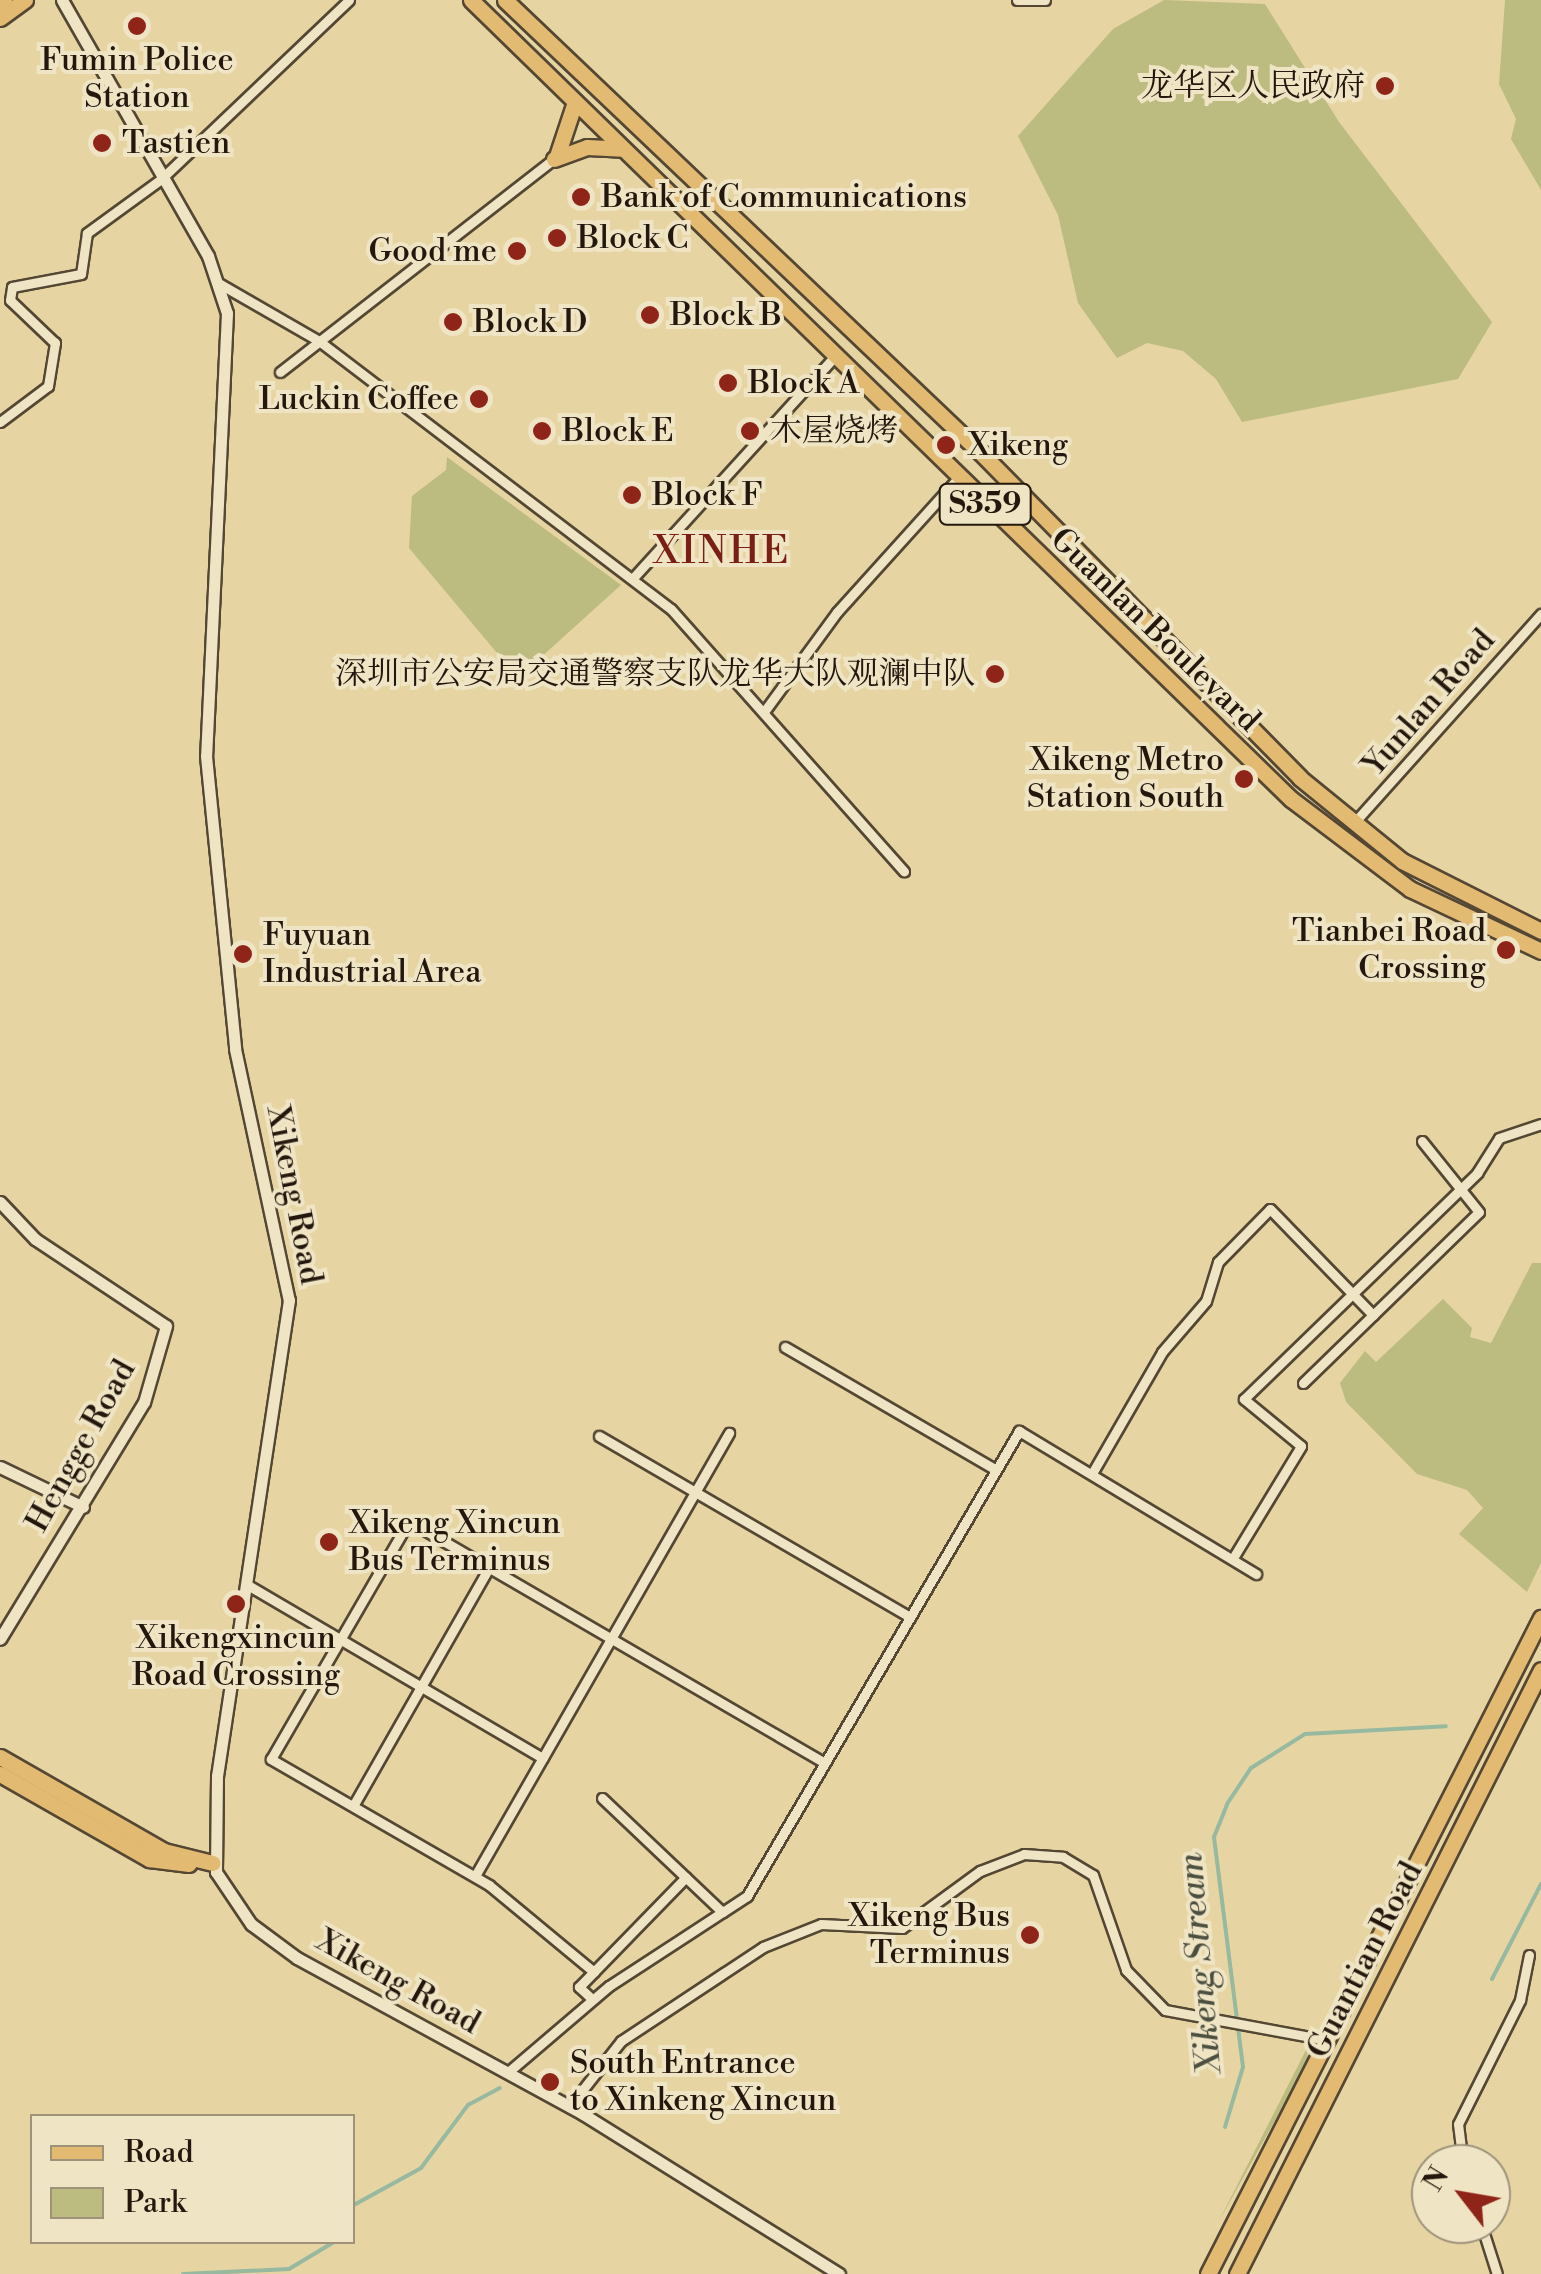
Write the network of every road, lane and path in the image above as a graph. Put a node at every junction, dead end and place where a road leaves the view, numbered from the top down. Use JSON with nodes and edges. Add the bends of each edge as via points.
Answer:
{"nodes":[{"id":1,"x":25,"y":0,"type":"edge"},
{"id":2,"x":62,"y":0,"type":"edge"},
{"id":3,"x":350,"y":0,"type":"edge"},
{"id":4,"x":471,"y":0,"type":"edge"},
{"id":5,"x":505,"y":0,"type":"edge"},
{"id":6,"x":1017,"y":0,"type":"edge"},
{"id":7,"x":1045,"y":0,"type":"edge"},
{"id":8,"x":1032,"y":2,"type":"edge"},
{"id":9,"x":0,"y":18,"type":"edge"},
{"id":10,"x":574,"y":102,"type":"junction"},
{"id":11,"x":622,"y":150,"type":"junction"},
{"id":12,"x":554,"y":159,"type":"junction"},
{"id":13,"x":160,"y":180,"type":"junction"},
{"id":14,"x":220,"y":284,"type":"junction"},
{"id":15,"x":319,"y":342,"type":"junction"},
{"id":16,"x":834,"y":357,"type":"junction"},
{"id":17,"x":280,"y":372,"type":"dead end"},
{"id":18,"x":0,"y":422,"type":"edge"},
{"id":19,"x":958,"y":478,"type":"junction"},
{"id":20,"x":633,"y":578,"type":"junction"},
{"id":21,"x":1541,"y":614,"type":"edge"},
{"id":22,"x":766,"y":709,"type":"junction"},
{"id":23,"x":1353,"y":824,"type":"junction"},
{"id":24,"x":904,"y":871,"type":"dead end"},
{"id":25,"x":1541,"y":931,"type":"edge"},
{"id":26,"x":1541,"y":951,"type":"edge"},
{"id":27,"x":1541,"y":1124,"type":"edge"},
{"id":28,"x":1422,"y":1141,"type":"dead end"},
{"id":29,"x":1462,"y":1188,"type":"junction"},
{"id":30,"x":0,"y":1202,"type":"edge"},
{"id":31,"x":1353,"y":1294,"type":"junction"},
{"id":32,"x":1373,"y":1314,"type":"junction"},
{"id":33,"x":786,"y":1348,"type":"dead end"},
{"id":34,"x":1303,"y":1383,"type":"dead end"},
{"id":35,"x":728,"y":1432,"type":"dead end"},
{"id":36,"x":599,"y":1436,"type":"dead end"},
{"id":37,"x":0,"y":1466,"type":"edge"},
{"id":38,"x":996,"y":1470,"type":"junction"},
{"id":39,"x":1094,"y":1470,"type":"junction"},
{"id":40,"x":695,"y":1491,"type":"junction"},
{"id":41,"x":83,"y":1507,"type":"junction"},
{"id":42,"x":1232,"y":1558,"type":"junction"},
{"id":43,"x":490,"y":1568,"type":"junction"},
{"id":44,"x":1256,"y":1574,"type":"dead end"},
{"id":45,"x":246,"y":1584,"type":"junction"},
{"id":46,"x":910,"y":1617,"type":"junction"},
{"id":47,"x":1541,"y":1618,"type":"edge"},
{"id":48,"x":0,"y":1639,"type":"edge"},
{"id":49,"x":340,"y":1639,"type":"junction"},
{"id":50,"x":610,"y":1639,"type":"junction"},
{"id":51,"x":1541,"y":1670,"type":"edge"},
{"id":52,"x":421,"y":1686,"type":"junction"},
{"id":53,"x":0,"y":1757,"type":"edge"},
{"id":54,"x":542,"y":1758,"type":"junction"},
{"id":55,"x":825,"y":1763,"type":"junction"},
{"id":56,"x":0,"y":1774,"type":"edge"},
{"id":57,"x":602,"y":1798,"type":"dead end"},
{"id":58,"x":353,"y":1806,"type":"junction"},
{"id":59,"x":214,"y":1863,"type":"junction"},
{"id":60,"x":475,"y":1876,"type":"junction"},
{"id":61,"x":686,"y":1877,"type":"junction"},
{"id":62,"x":722,"y":1912,"type":"junction"},
{"id":63,"x":1529,"y":1955,"type":"dead end"},
{"id":64,"x":594,"y":1972,"type":"junction"},
{"id":65,"x":592,"y":2000,"type":"junction"},
{"id":66,"x":1330,"y":2040,"type":"junction"},
{"id":67,"x":507,"y":2073,"type":"junction"},
{"id":68,"x":569,"y":2107,"type":"junction"},
{"id":69,"x":1460,"y":2144,"type":"edge"},
{"id":70,"x":1487,"y":2244,"type":"edge"},
{"id":71,"x":839,"y":2274,"type":"edge"},
{"id":72,"x":1208,"y":2274,"type":"edge"},
{"id":73,"x":1237,"y":2274,"type":"edge"},
{"id":74,"x":1497,"y":2274,"type":"edge"}],
"edges":[{"from":1,"to":9,"type":"main road"},
{"from":2,"to":13,"type":"street","name":"Xikeng Road"},
{"from":3,"to":13,"type":"street"},
{"from":4,"to":10,"type":"main road","name":"Guanlan Boulevard","number":"S359"},
{"from":5,"to":23,"type":"main road","name":"Guanlan Boulevard","number":"S359"},
{"from":6,"to":8,"type":"street"},
{"from":7,"to":8,"type":"street"},
{"from":10,"to":11,"type":"main road","name":"Guanlan Boulevard","number":"S359"},
{"from":10,"to":12,"type":"main road"},
{"from":11,"to":12,"type":"main road","via":[[587,147]]},
{"from":11,"to":16,"type":"main road","name":"Guanlan Boulevard","number":"S359"},
{"from":12,"to":15,"type":"street"},
{"from":13,"to":14,"type":"street","name":"Xikeng Road"},
{"from":13,"to":18,"type":"street","via":[[87,233],[81,274],[12,287],[10,300],[55,342],[48,386]]},
{"from":14,"to":15,"type":"street"},
{"from":14,"to":45,"type":"street","name":"Xikeng Road","via":[[228,344],[206,756],[235,1048],[289,1300]]},
{"from":15,"to":17,"type":"street"},
{"from":15,"to":20,"type":"street","via":[[470,465]]},
{"from":16,"to":19,"type":"main road","name":"Guanlan Boulevard","number":"S359"},
{"from":16,"to":20,"type":"street"},
{"from":19,"to":22,"type":"street","via":[[836,612]]},
{"from":19,"to":26,"type":"main road","name":"Guanlan Boulevard","number":"S359","via":[[1329,832],[1410,889]]},
{"from":20,"to":22,"type":"street"},
{"from":21,"to":23,"type":"street","name":"Yunlan Road"},
{"from":22,"to":24,"type":"street"},
{"from":23,"to":25,"type":"main road","name":"Guanlan Boulevard","number":"S359","via":[[1432,880]]},
{"from":27,"to":29,"type":"street","via":[[1499,1138]]},
{"from":28,"to":29,"type":"street"},
{"from":29,"to":31,"type":"street"},
{"from":29,"to":32,"type":"street","via":[[1479,1212]]},
{"from":30,"to":41,"type":"street","name":"Hengge Road","via":[[35,1239],[166,1326],[152,1384]]},
{"from":31,"to":32,"type":"street"},
{"from":31,"to":39,"type":"street","via":[[1270,1208],[1218,1262],[1206,1301],[1162,1352]]},
{"from":31,"to":42,"type":"street","via":[[1244,1399],[1301,1446]]},
{"from":32,"to":34,"type":"street"},
{"from":33,"to":38,"type":"street"},
{"from":35,"to":40,"type":"street"},
{"from":36,"to":40,"type":"street"},
{"from":37,"to":41,"type":"street"},
{"from":38,"to":39,"type":"street","via":[[1019,1431]]},
{"from":38,"to":46,"type":"street"},
{"from":39,"to":42,"type":"street"},
{"from":40,"to":46,"type":"street"},
{"from":40,"to":50,"type":"street"},
{"from":41,"to":48,"type":"street","name":"Hengge Road"},
{"from":42,"to":44,"type":"street"},
{"from":43,"to":49,"type":"street","via":[[410,1521]]},
{"from":43,"to":50,"type":"street"},
{"from":43,"to":52,"type":"street"},
{"from":45,"to":49,"type":"street"},
{"from":45,"to":59,"type":"street","name":"Xikeng Road"},
{"from":46,"to":55,"type":"street"},
{"from":47,"to":66,"type":"main road","name":"Guantian Road"},
{"from":49,"to":52,"type":"street"},
{"from":49,"to":58,"type":"street","via":[[270,1759]]},
{"from":50,"to":54,"type":"street"},
{"from":50,"to":55,"type":"street"},
{"from":51,"to":73,"type":"main road","name":"Guantian Road"},
{"from":52,"to":54,"type":"street"},
{"from":52,"to":58,"type":"street"},
{"from":53,"to":59,"type":"main road","via":[[164,1851]]},
{"from":54,"to":60,"type":"street"},
{"from":55,"to":62,"type":"street","via":[[746,1896]]},
{"from":56,"to":59,"type":"main road","via":[[149,1859]]},
{"from":57,"to":61,"type":"street"},
{"from":58,"to":60,"type":"street"},
{"from":59,"to":67,"type":"street","name":"Xikeng Road","via":[[238,1910],[279,1946]]},
{"from":60,"to":64,"type":"street"},
{"from":61,"to":62,"type":"street"},
{"from":61,"to":64,"type":"street"},
{"from":62,"to":65,"type":"street"},
{"from":63,"to":69,"type":"street","via":[[1520,2000],[1458,2124]]},
{"from":64,"to":65,"type":"street","via":[[579,1987]]},
{"from":65,"to":67,"type":"street"},
{"from":66,"to":68,"type":"street","via":[[1165,2010],[1132,1980],[1094,1875],[1062,1857],[1024,1854],[980,1871],[902,1928],[836,1922],[762,1946],[622,2040]]},
{"from":66,"to":72,"type":"main road","name":"Guantian Road"},
{"from":67,"to":68,"type":"street","name":"Xikeng Road"},
{"from":68,"to":71,"type":"street","name":"Xikeng Road"},
{"from":70,"to":74,"type":"street"}]}
